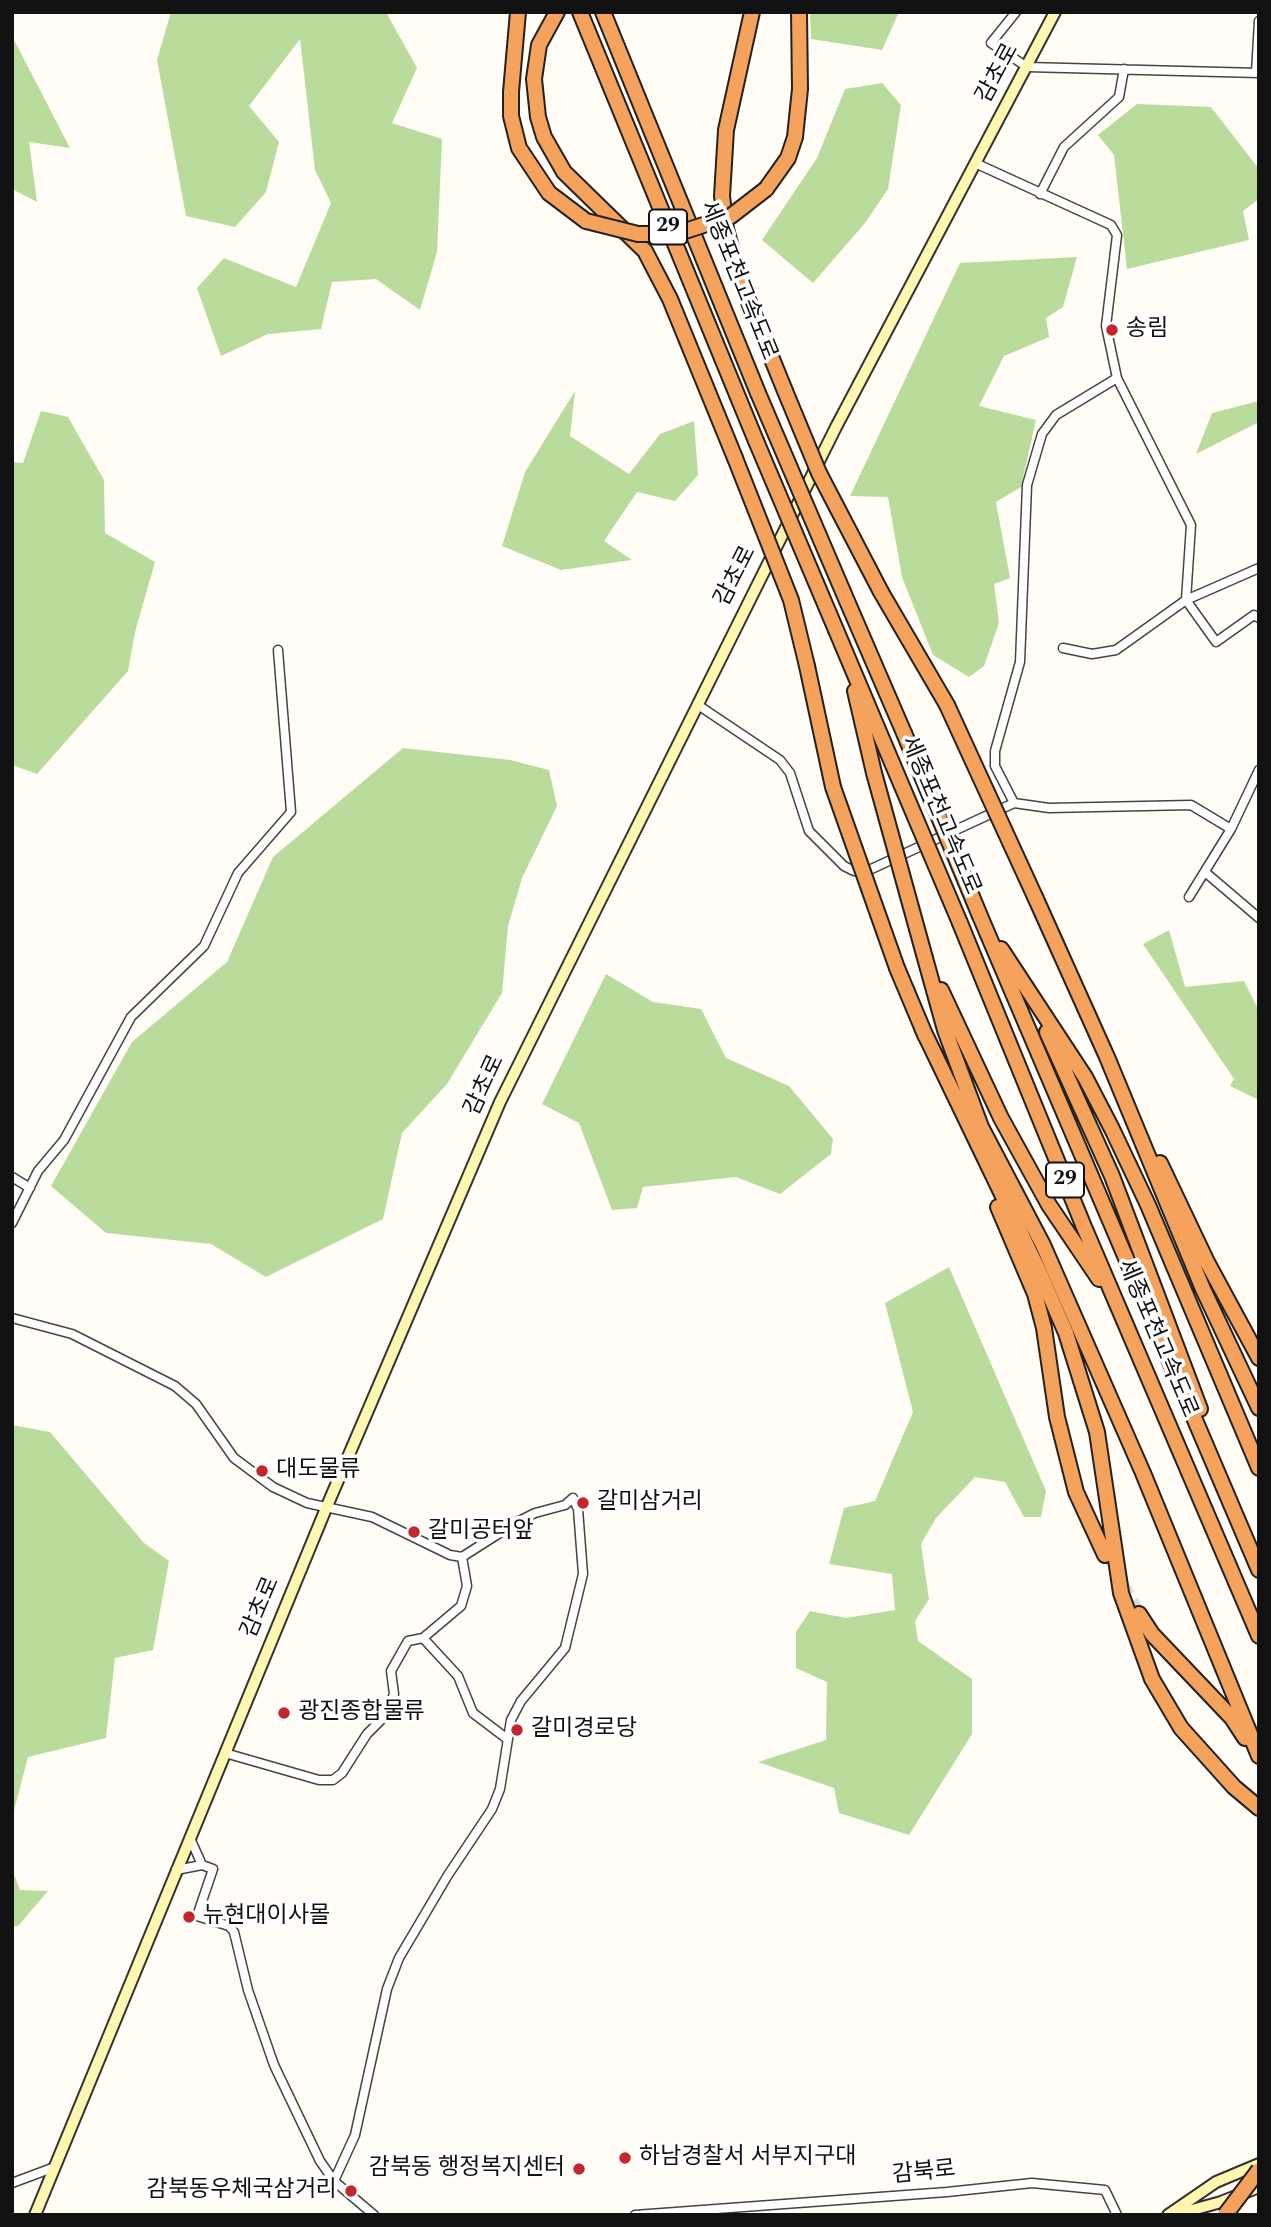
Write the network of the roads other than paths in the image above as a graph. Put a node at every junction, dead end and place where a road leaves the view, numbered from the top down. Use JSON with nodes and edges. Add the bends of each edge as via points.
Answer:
{"nodes":[{"id":1,"x":518,"y":12,"type":"edge"},
{"id":2,"x":557,"y":12,"type":"edge"},
{"id":3,"x":580,"y":12,"type":"edge"},
{"id":4,"x":603,"y":12,"type":"edge"},
{"id":5,"x":752,"y":12,"type":"edge"},
{"id":6,"x":799,"y":12,"type":"edge"},
{"id":7,"x":1016,"y":12,"type":"edge"},
{"id":8,"x":1055,"y":12,"type":"edge"},
{"id":9,"x":1259,"y":21,"type":"edge"},
{"id":10,"x":1027,"y":67,"type":"junction"},
{"id":11,"x":1124,"y":69,"type":"junction"},
{"id":12,"x":1257,"y":73,"type":"edge"},
{"id":13,"x":975,"y":163,"type":"junction"},
{"id":14,"x":1040,"y":194,"type":"junction"},
{"id":15,"x":1117,"y":378,"type":"junction"},
{"id":16,"x":1259,"y":568,"type":"edge"},
{"id":17,"x":1186,"y":600,"type":"junction"},
{"id":18,"x":1259,"y":618,"type":"edge"},
{"id":19,"x":1063,"y":648,"type":"dead end"},
{"id":20,"x":278,"y":650,"type":"dead end"},
{"id":21,"x":846,"y":652,"type":"junction"},
{"id":22,"x":698,"y":705,"type":"junction"},
{"id":23,"x":1259,"y":770,"type":"edge"},
{"id":24,"x":1014,"y":803,"type":"junction"},
{"id":25,"x":1231,"y":829,"type":"junction"},
{"id":26,"x":1205,"y":872,"type":"junction"},
{"id":27,"x":1189,"y":897,"type":"dead end"},
{"id":28,"x":1037,"y":898,"type":"junction"},
{"id":29,"x":979,"y":916,"type":"junction"},
{"id":30,"x":1259,"y":918,"type":"edge"},
{"id":31,"x":925,"y":958,"type":"junction"},
{"id":32,"x":1028,"y":989,"type":"junction"},
{"id":33,"x":922,"y":1028,"type":"junction"},
{"id":34,"x":12,"y":1177,"type":"edge"},
{"id":35,"x":30,"y":1188,"type":"junction"},
{"id":36,"x":12,"y":1223,"type":"edge"},
{"id":37,"x":1117,"y":1306,"type":"junction"},
{"id":38,"x":12,"y":1318,"type":"edge"},
{"id":39,"x":1259,"y":1358,"type":"edge"},
{"id":40,"x":1259,"y":1408,"type":"edge"},
{"id":41,"x":1259,"y":1468,"type":"edge"},
{"id":42,"x":327,"y":1506,"type":"junction"},
{"id":43,"x":1240,"y":1526,"type":"junction"},
{"id":44,"x":1105,"y":1555,"type":"dead end"},
{"id":45,"x":462,"y":1557,"type":"junction"},
{"id":46,"x":1259,"y":1570,"type":"edge"},
{"id":47,"x":1139,"y":1614,"type":"tunnel mouth"},
{"id":48,"x":1259,"y":1636,"type":"edge"},
{"id":49,"x":423,"y":1638,"type":"junction"},
{"id":50,"x":506,"y":1738,"type":"junction"},
{"id":51,"x":225,"y":1752,"type":"junction"},
{"id":52,"x":1259,"y":1757,"type":"edge"},
{"id":53,"x":1259,"y":1808,"type":"edge"},
{"id":54,"x":189,"y":1838,"type":"junction"},
{"id":55,"x":202,"y":1865,"type":"junction"},
{"id":56,"x":176,"y":1870,"type":"junction"},
{"id":57,"x":1259,"y":2164,"type":"edge"},
{"id":58,"x":55,"y":2167,"type":"junction"},
{"id":59,"x":1259,"y":2169,"type":"edge"},
{"id":60,"x":334,"y":2181,"type":"junction"},
{"id":61,"x":12,"y":2183,"type":"edge"},
{"id":62,"x":1259,"y":2187,"type":"edge"},
{"id":63,"x":35,"y":2215,"type":"edge"},
{"id":64,"x":374,"y":2215,"type":"edge"},
{"id":65,"x":635,"y":2215,"type":"edge"},
{"id":66,"x":1117,"y":2215,"type":"edge"},
{"id":67,"x":1168,"y":2215,"type":"edge"},
{"id":68,"x":1174,"y":2215,"type":"edge"},
{"id":69,"x":1225,"y":2215,"type":"edge"}],
"edges":[{"from":1,"to":6,"type":"highway","bridge":true,"via":[[511,116],[519,148],[549,193],[586,221],[638,234],[676,234],[732,216],[766,189],[788,158],[796,137],[800,89]]},
{"from":2,"to":33,"type":"highway","bridge":true,"via":[[545,31],[534,79],[544,137],[564,172],[645,251],[670,299],[791,600],[833,786]]},
{"from":3,"to":21,"type":"highway","name":"세종포천고속도로","number":"29","bridge":true},
{"from":4,"to":29,"type":"highway","name":"세종포천고속도로","number":"29","bridge":true},
{"from":5,"to":28,"type":"highway","bridge":true,"via":[[726,130],[722,196],[740,280],[819,473],[947,705]]},
{"from":7,"to":10,"type":"street","via":[[991,43]]},
{"from":8,"to":10,"type":"main road","name":"감초로"},
{"from":9,"to":12,"type":"street"},
{"from":10,"to":11,"type":"street"},
{"from":10,"to":13,"type":"main road","name":"감초로"},
{"from":11,"to":12,"type":"street"},
{"from":11,"to":14,"type":"street","via":[[1119,97],[1064,147]]},
{"from":13,"to":14,"type":"street"},
{"from":13,"to":22,"type":"main road","name":"감초로","via":[[836,427]]},
{"from":14,"to":15,"type":"street","via":[[1115,228],[1106,326]]},
{"from":15,"to":17,"type":"street","via":[[1191,525]]},
{"from":15,"to":24,"type":"street","via":[[1056,415],[1034,455],[1025,511],[1020,662],[995,751],[995,766]]},
{"from":16,"to":17,"type":"street"},
{"from":17,"to":18,"type":"street","via":[[1216,642],[1254,615]]},
{"from":17,"to":19,"type":"street","via":[[1115,650],[1092,654]]},
{"from":20,"to":35,"type":"street","via":[[292,812],[238,873],[204,946],[131,1017],[64,1140],[37,1171]]},
{"from":21,"to":31,"type":"highway","bridge":true},
{"from":21,"to":37,"type":"highway","name":"세종포천고속도로","number":"29","bridge":true},
{"from":22,"to":24,"type":"street","via":[[780,760],[790,773],[810,831],[854,871],[867,871]]},
{"from":22,"to":42,"type":"main road","name":"감초로","via":[[500,1102]]},
{"from":23,"to":25,"type":"street"},
{"from":24,"to":25,"type":"street","via":[[1049,808],[1192,805]]},
{"from":25,"to":26,"type":"street"},
{"from":26,"to":27,"type":"street"},
{"from":26,"to":30,"type":"street"},
{"from":28,"to":39,"type":"highway","via":[[1078,978],[1179,1206]]},
{"from":28,"to":40,"type":"highway","via":[[1203,1289]]},
{"from":29,"to":32,"type":"highway"},
{"from":29,"to":43,"type":"highway","name":"세종포천고속도로","number":"29"},
{"from":31,"to":37,"type":"highway","via":[[1001,1118],[1049,1205]]},
{"from":31,"to":52,"type":"highway","via":[[945,1030],[981,1127],[1049,1258],[1143,1472]]},
{"from":32,"to":41,"type":"highway","via":[[1085,1077],[1112,1129]]},
{"from":32,"to":43,"type":"highway","via":[[1112,1176]]},
{"from":33,"to":44,"type":"highway","via":[[1035,1294],[1066,1458]]},
{"from":33,"to":53,"type":"highway","via":[[1066,1333],[1097,1432],[1121,1593],[1152,1679],[1181,1728]]},
{"from":34,"to":35,"type":"street"},
{"from":35,"to":36,"type":"street"},
{"from":37,"to":48,"type":"highway","name":"세종포천고속도로","number":"29"},
{"from":38,"to":42,"type":"street","via":[[72,1334],[175,1386],[196,1404],[246,1468],[307,1503]]},
{"from":42,"to":45,"type":"street","via":[[372,1517]]},
{"from":42,"to":51,"type":"main road","name":"감초로"},
{"from":43,"to":46,"type":"highway","name":"세종포천고속도로","number":"29"},
{"from":45,"to":49,"type":"street","via":[[467,1586],[461,1606]]},
{"from":45,"to":50,"type":"street","via":[[535,1513],[565,1505],[573,1498],[578,1509],[583,1574],[567,1641],[558,1660],[521,1700]]},
{"from":47,"to":52,"type":"highway","via":[[1232,1718]]},
{"from":49,"to":50,"type":"street","via":[[458,1676],[473,1713]]},
{"from":49,"to":51,"type":"street","via":[[408,1641],[398,1656],[391,1671],[394,1694],[386,1715],[333,1780],[319,1780]]},
{"from":50,"to":60,"type":"street","via":[[500,1789],[492,1809],[399,1958],[387,1989],[355,2134]]},
{"from":51,"to":54,"type":"main road","name":"감초로"},
{"from":54,"to":55,"type":"street"},
{"from":54,"to":56,"type":"main road","name":"감초로"},
{"from":55,"to":56,"type":"street"},
{"from":55,"to":60,"type":"street","via":[[214,1869],[197,1916],[233,1932],[274,2065]]},
{"from":56,"to":58,"type":"main road","name":"감초로"},
{"from":57,"to":67,"type":"main road","via":[[1216,2182]]},
{"from":58,"to":61,"type":"street"},
{"from":58,"to":63,"type":"main road","name":"감초로"},
{"from":59,"to":69,"type":"highway","bridge":true},
{"from":60,"to":64,"type":"street"},
{"from":62,"to":68,"type":"main road"},
{"from":65,"to":66,"type":"street","name":"감북로","via":[[1032,2183],[1105,2190]]}]}
